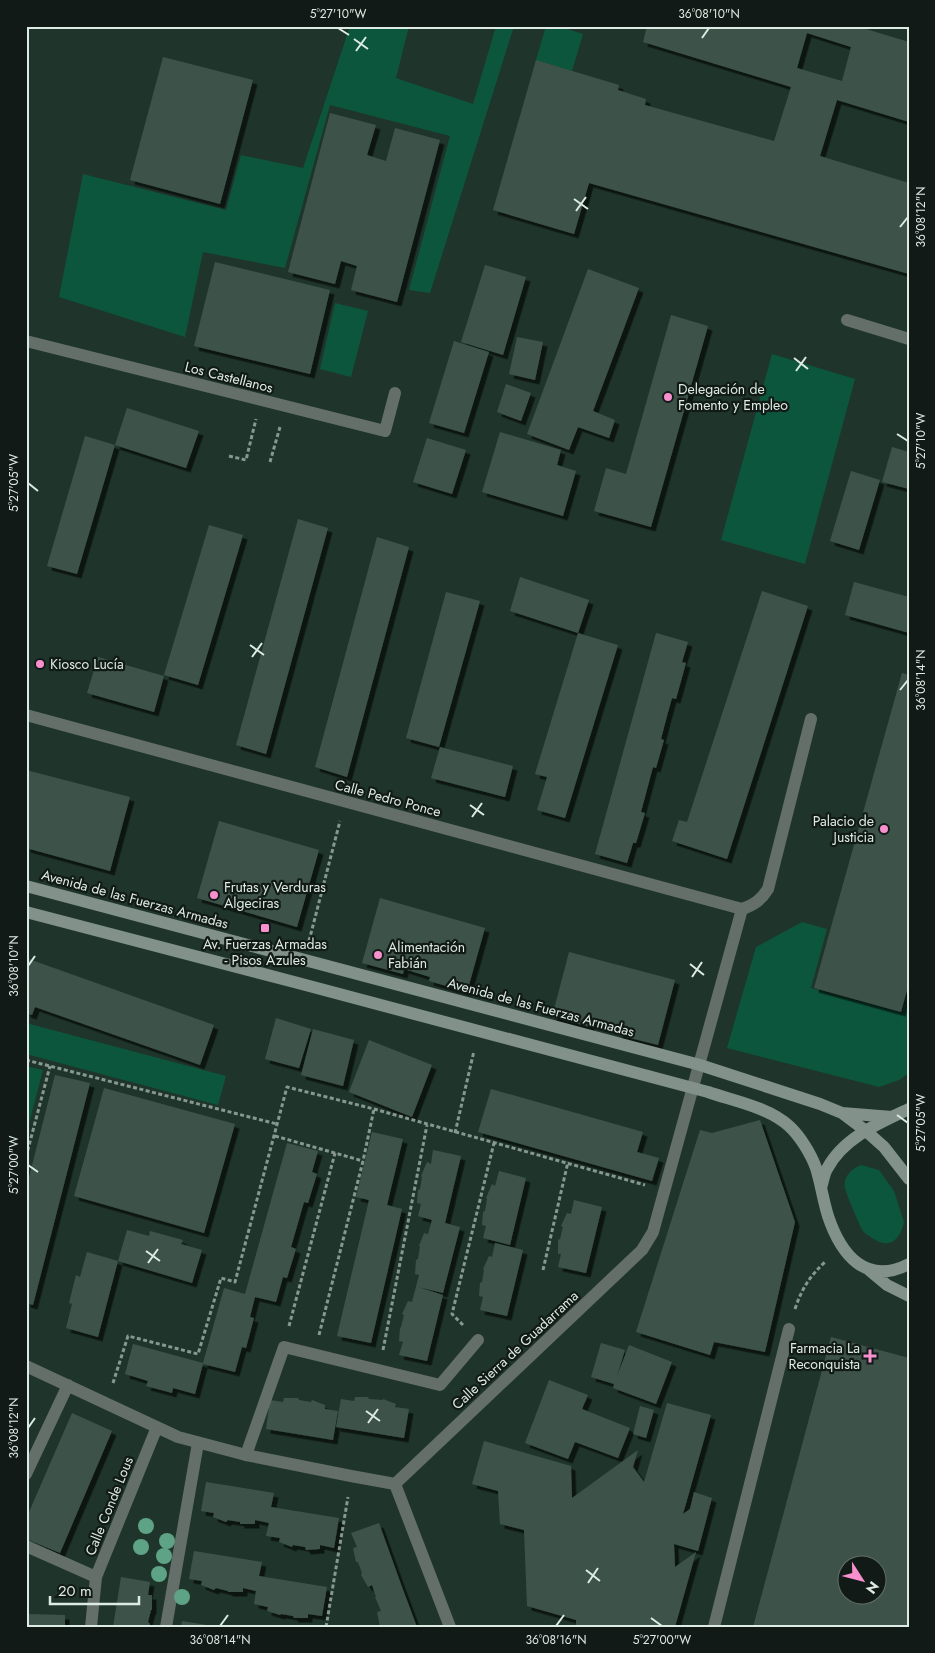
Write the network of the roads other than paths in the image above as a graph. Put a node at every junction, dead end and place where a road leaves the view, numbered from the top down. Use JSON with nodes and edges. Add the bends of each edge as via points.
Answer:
{"nodes":[{"id":1,"x":847,"y":320,"type":"dead end"},
{"id":2,"x":909,"y":339,"type":"edge"},
{"id":3,"x":26,"y":341,"type":"edge"},
{"id":4,"x":395,"y":393,"type":"dead end"},
{"id":5,"x":26,"y":715,"type":"edge"},
{"id":6,"x":811,"y":720,"type":"dead end"},
{"id":7,"x":26,"y":886,"type":"edge"},
{"id":8,"x":742,"y":909,"type":"junction"},
{"id":9,"x":26,"y":912,"type":"edge"},
{"id":10,"x":700,"y":1065,"type":"junction"},
{"id":11,"x":694,"y":1088,"type":"junction"},
{"id":12,"x":909,"y":1110,"type":"edge"},
{"id":13,"x":842,"y":1113,"type":"junction"},
{"id":14,"x":892,"y":1117,"type":"junction"},
{"id":15,"x":866,"y":1131,"type":"junction"},
{"id":16,"x":909,"y":1179,"type":"edge"},
{"id":17,"x":821,"y":1190,"type":"junction"},
{"id":18,"x":909,"y":1264,"type":"edge"},
{"id":19,"x":869,"y":1270,"type":"junction"},
{"id":20,"x":909,"y":1296,"type":"edge"},
{"id":21,"x":789,"y":1329,"type":"road end"},
{"id":22,"x":478,"y":1340,"type":"road end"},
{"id":23,"x":26,"y":1366,"type":"edge"},
{"id":24,"x":68,"y":1385,"type":"junction"},
{"id":25,"x":157,"y":1427,"type":"junction"},
{"id":26,"x":198,"y":1442,"type":"junction"},
{"id":27,"x":246,"y":1454,"type":"junction"},
{"id":28,"x":26,"y":1474,"type":"edge"},
{"id":29,"x":395,"y":1484,"type":"junction"},
{"id":30,"x":26,"y":1546,"type":"edge"},
{"id":31,"x":96,"y":1577,"type":"junction"},
{"id":32,"x":91,"y":1627,"type":"edge"},
{"id":33,"x":166,"y":1627,"type":"edge"},
{"id":34,"x":450,"y":1627,"type":"edge"},
{"id":35,"x":714,"y":1627,"type":"edge"}],
"edges":[{"from":1,"to":2,"type":"street"},
{"from":3,"to":4,"type":"street","name":"Los Castellanos","via":[[385,432]]},
{"from":5,"to":8,"type":"street","name":"Calle Pedro Ponce"},
{"from":6,"to":8,"type":"street","via":[[768,889],[762,899]]},
{"from":7,"to":10,"type":"main road","name":"Avenida de las Fuerzas Armadas"},
{"from":8,"to":10,"type":"street","name":"Calle Sierra de Guadarrama"},
{"from":9,"to":11,"type":"main road"},
{"from":10,"to":11,"type":"street","name":"Calle Sierra de Guadarrama"},
{"from":10,"to":13,"type":"main road","name":"Avenida de las Fuerzas Armadas"},
{"from":11,"to":17,"type":"main road","via":[[767,1112],[789,1126],[815,1166]]},
{"from":11,"to":29,"type":"street","name":"Calle Sierra de Guadarrama","via":[[653,1232],[642,1250]]},
{"from":12,"to":14,"type":"main road"},
{"from":13,"to":14,"type":"main road"},
{"from":13,"to":15,"type":"main road","name":"Avenida de las Fuerzas Armadas"},
{"from":14,"to":15,"type":"main road"},
{"from":15,"to":16,"type":"main road","name":"Avenida de las Fuerzas Armadas","via":[[884,1147]]},
{"from":15,"to":17,"type":"main road","via":[[837,1153],[826,1170]]},
{"from":17,"to":19,"type":"main road","via":[[828,1218],[842,1246],[852,1260]]},
{"from":18,"to":19,"type":"main road","via":[[883,1272]]},
{"from":19,"to":20,"type":"main road"},
{"from":21,"to":35,"type":"street"},
{"from":22,"to":27,"type":"street","via":[[440,1385],[284,1348]]},
{"from":23,"to":24,"type":"street"},
{"from":24,"to":25,"type":"street"},
{"from":24,"to":28,"type":"street"},
{"from":25,"to":26,"type":"street"},
{"from":25,"to":31,"type":"street","name":"Calle Conde Lous"},
{"from":26,"to":27,"type":"street"},
{"from":26,"to":33,"type":"street"},
{"from":27,"to":29,"type":"street"},
{"from":29,"to":34,"type":"street"},
{"from":30,"to":31,"type":"street"},
{"from":31,"to":32,"type":"street","name":"Calle Conde Lous"}]}
